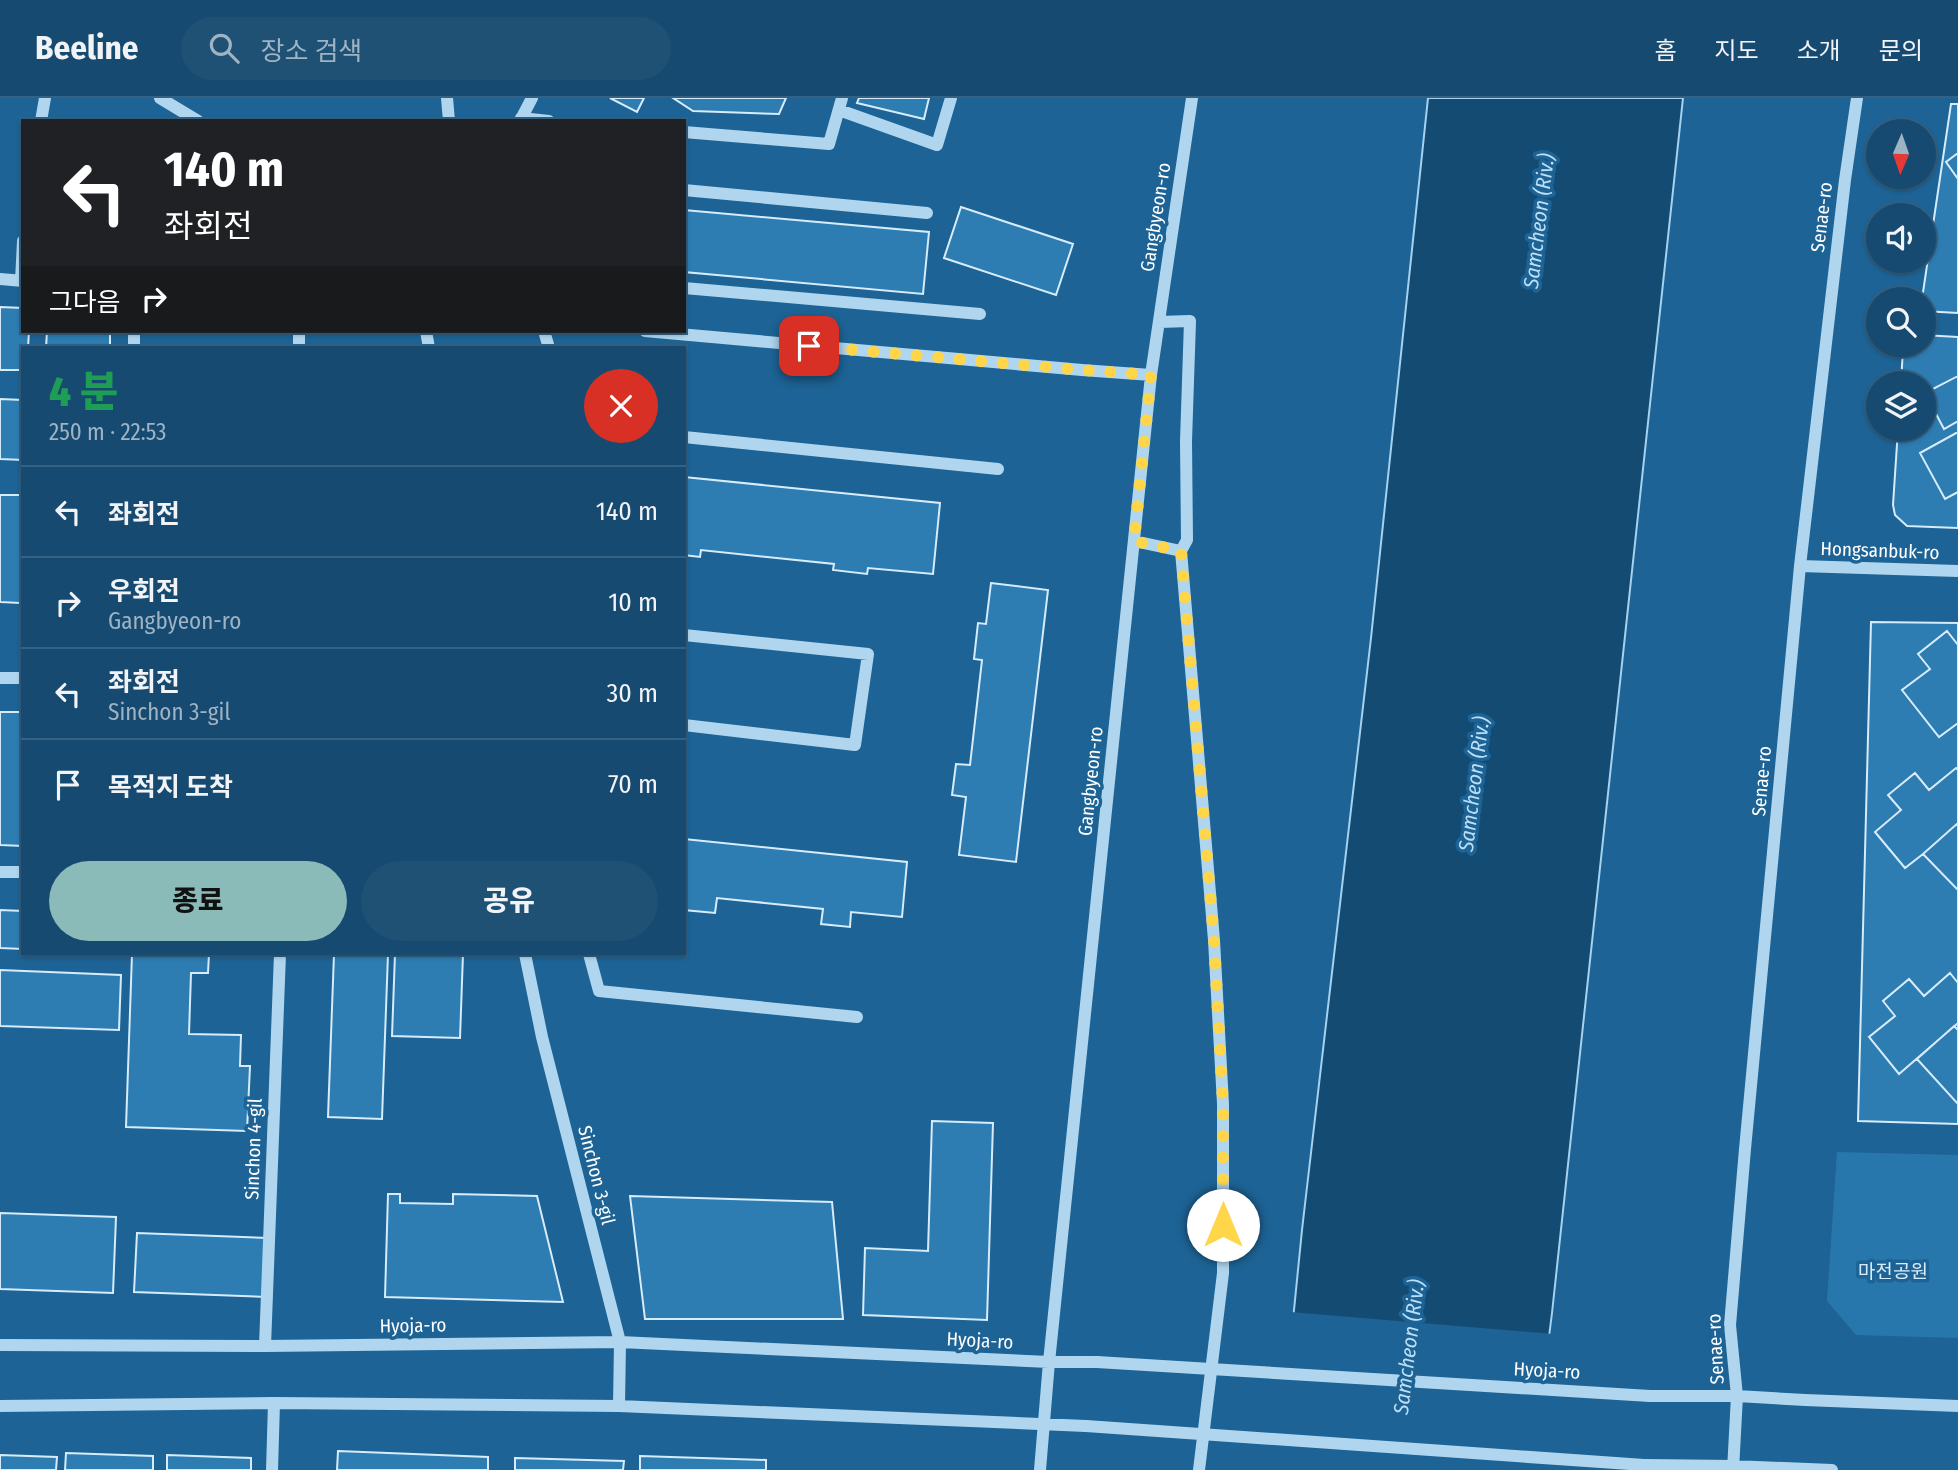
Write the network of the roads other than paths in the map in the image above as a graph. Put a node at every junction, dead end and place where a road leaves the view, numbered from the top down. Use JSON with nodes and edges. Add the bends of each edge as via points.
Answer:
{"nodes":[{"id":1,"x":45,"y":98,"type":"edge"},
{"id":2,"x":160,"y":98,"type":"edge"},
{"id":3,"x":447,"y":98,"type":"edge"},
{"id":4,"x":532,"y":98,"type":"edge"},
{"id":5,"x":951,"y":98,"type":"edge"},
{"id":6,"x":1192,"y":98,"type":"edge"},
{"id":7,"x":1857,"y":98,"type":"edge"},
{"id":8,"x":840,"y":104,"type":"edge"},
{"id":9,"x":41,"y":119,"type":"edge"},
{"id":10,"x":195,"y":119,"type":"edge"},
{"id":11,"x":449,"y":119,"type":"edge"},
{"id":12,"x":522,"y":119,"type":"edge"},
{"id":13,"x":686,"y":132,"type":"edge"},
{"id":14,"x":686,"y":190,"type":"edge"},
{"id":15,"x":927,"y":212,"type":"dead end"},
{"id":16,"x":0,"y":279,"type":"edge"},
{"id":17,"x":21,"y":281,"type":"edge"},
{"id":18,"x":686,"y":288,"type":"edge"},
{"id":19,"x":979,"y":314,"type":"dead end"},
{"id":20,"x":1159,"y":323,"type":"junction"},
{"id":21,"x":667,"y":333,"type":"edge"},
{"id":22,"x":1151,"y":375,"type":"junction"},
{"id":23,"x":686,"y":437,"type":"edge"},
{"id":24,"x":998,"y":469,"type":"dead end"},
{"id":25,"x":1134,"y":541,"type":"junction"},
{"id":26,"x":1181,"y":551,"type":"junction"},
{"id":27,"x":1800,"y":566,"type":"junction"},
{"id":28,"x":1958,"y":572,"type":"edge"},
{"id":29,"x":686,"y":635,"type":"edge"},
{"id":30,"x":0,"y":678,"type":"edge"},
{"id":31,"x":21,"y":678,"type":"edge"},
{"id":32,"x":686,"y":726,"type":"edge"},
{"id":33,"x":0,"y":872,"type":"edge"},
{"id":34,"x":21,"y":872,"type":"edge"},
{"id":35,"x":281,"y":955,"type":"edge"},
{"id":36,"x":524,"y":955,"type":"edge"},
{"id":37,"x":589,"y":955,"type":"edge"},
{"id":38,"x":857,"y":1017,"type":"dead end"},
{"id":39,"x":620,"y":1342,"type":"junction"},
{"id":40,"x":0,"y":1345,"type":"edge"},
{"id":41,"x":265,"y":1346,"type":"junction"},
{"id":42,"x":1049,"y":1362,"type":"junction"},
{"id":43,"x":1737,"y":1396,"type":"junction"},
{"id":44,"x":274,"y":1403,"type":"junction"},
{"id":45,"x":0,"y":1406,"type":"edge"},
{"id":46,"x":619,"y":1406,"type":"junction"},
{"id":47,"x":1958,"y":1406,"type":"edge"},
{"id":48,"x":1043,"y":1424,"type":"junction"},
{"id":49,"x":1733,"y":1468,"type":"edge"},
{"id":50,"x":272,"y":1470,"type":"edge"},
{"id":51,"x":1040,"y":1470,"type":"edge"},
{"id":52,"x":1199,"y":1470,"type":"edge"},
{"id":53,"x":1832,"y":1470,"type":"edge"}],
"edges":[{"from":1,"to":9,"type":"street"},
{"from":2,"to":10,"type":"street"},
{"from":3,"to":11,"type":"street"},
{"from":4,"to":12,"type":"street"},
{"from":5,"to":8,"type":"street","via":[[937,145]]},
{"from":6,"to":20,"type":"street","name":"Gangbyeon-ro"},
{"from":7,"to":27,"type":"street","name":"Senae-ro"},
{"from":8,"to":13,"type":"street","via":[[829,144]]},
{"from":14,"to":15,"type":"street"},
{"from":16,"to":17,"type":"street"},
{"from":18,"to":19,"type":"street"},
{"from":20,"to":22,"type":"street","name":"Gangbyeon-ro"},
{"from":20,"to":26,"type":"street","via":[[1190,321],[1187,540]]},
{"from":21,"to":22,"type":"street"},
{"from":22,"to":25,"type":"street","name":"Gangbyeon-ro"},
{"from":23,"to":24,"type":"street"},
{"from":25,"to":26,"type":"street"},
{"from":25,"to":42,"type":"street","name":"Gangbyeon-ro"},
{"from":26,"to":52,"type":"street","via":[[1223,1104],[1223,1273]]},
{"from":27,"to":28,"type":"street","name":"Hongsanbuk-ro"},
{"from":27,"to":43,"type":"street","name":"Senae-ro","via":[[1730,1325]]},
{"from":29,"to":32,"type":"street","via":[[868,654],[855,745]]},
{"from":30,"to":31,"type":"street"},
{"from":33,"to":34,"type":"street"},
{"from":35,"to":41,"type":"street","name":"Sinchon 4-gil"},
{"from":36,"to":39,"type":"street","name":"Sinchon 3-gil"},
{"from":37,"to":38,"type":"street","via":[[599,991]]},
{"from":39,"to":41,"type":"street","name":"Hyoja-ro"},
{"from":39,"to":42,"type":"street","name":"Hyoja-ro"},
{"from":39,"to":46,"type":"street","name":"Sinchon 3-gil"},
{"from":40,"to":41,"type":"street","name":"Hyoja-ro"},
{"from":42,"to":43,"type":"street","name":"Hyoja-ro","bridge":true,"via":[[1650,1396]]},
{"from":42,"to":48,"type":"street","name":"Gangbyeon-ro"},
{"from":43,"to":47,"type":"street","name":"Hyoja-ro"},
{"from":43,"to":49,"type":"street","name":"Senae-ro"},
{"from":44,"to":45,"type":"street"},
{"from":44,"to":46,"type":"street"},
{"from":44,"to":50,"type":"street"},
{"from":46,"to":48,"type":"street"},
{"from":48,"to":49,"type":"street","bridge":true},
{"from":48,"to":51,"type":"street","name":"Gangbyeon-ro"},
{"from":49,"to":53,"type":"street"}]}
